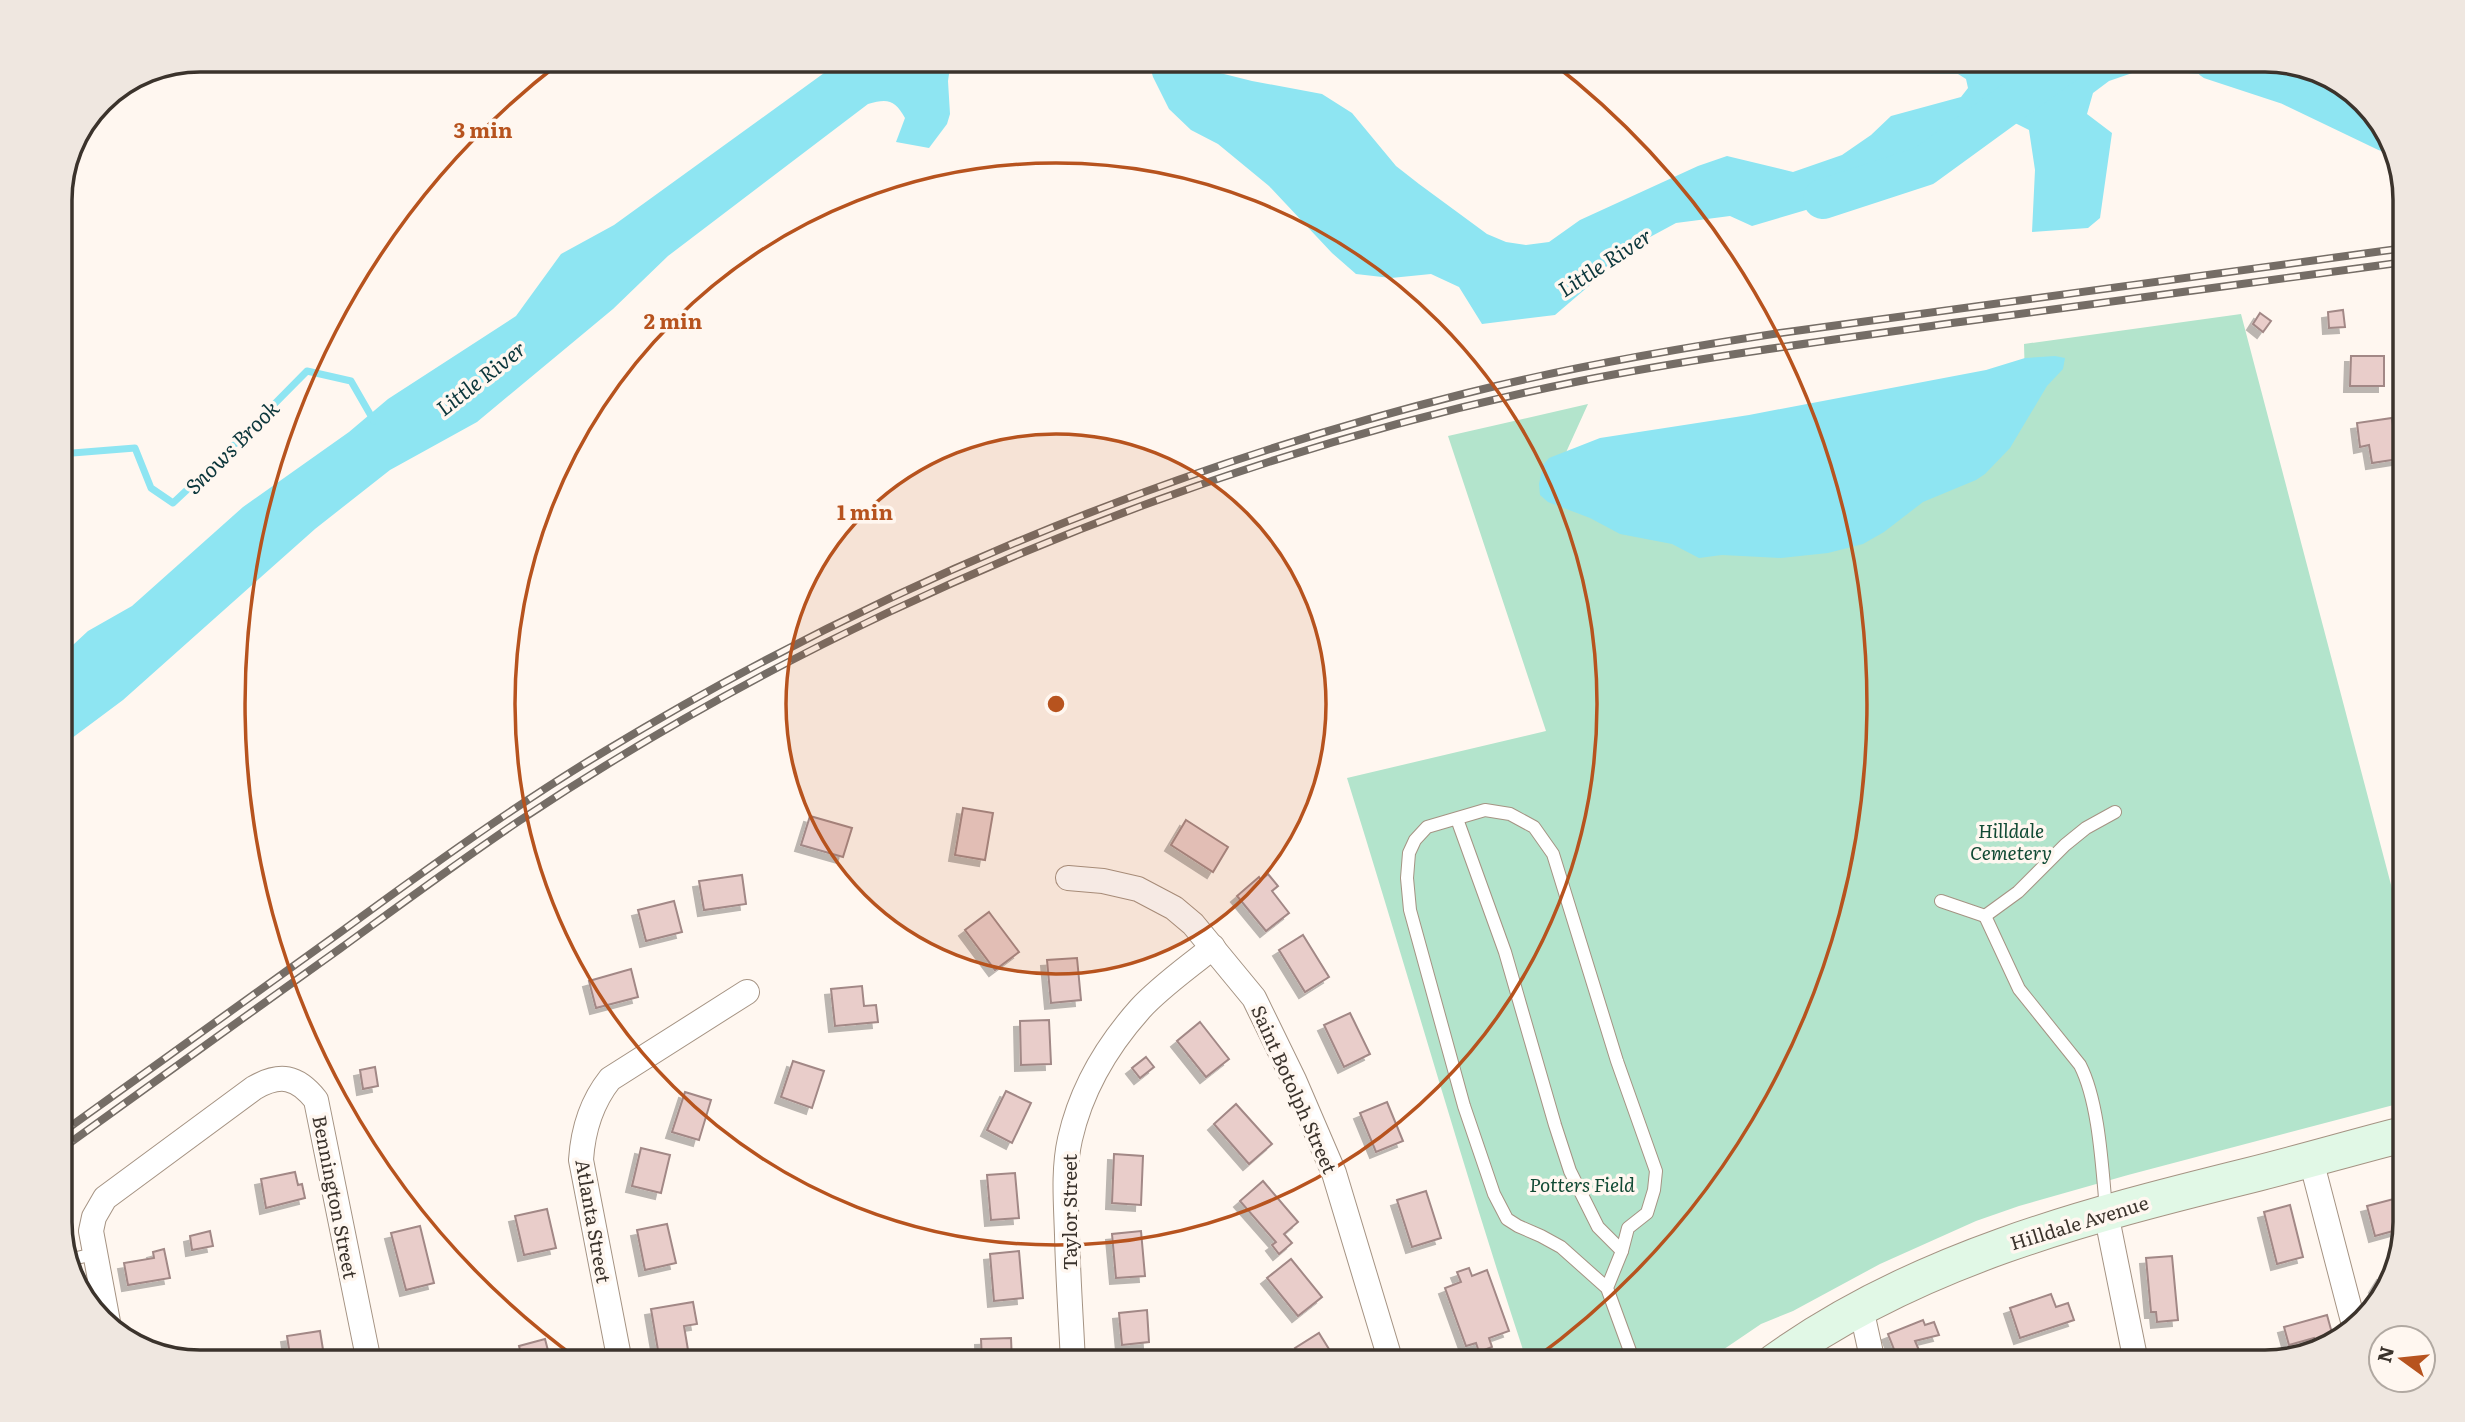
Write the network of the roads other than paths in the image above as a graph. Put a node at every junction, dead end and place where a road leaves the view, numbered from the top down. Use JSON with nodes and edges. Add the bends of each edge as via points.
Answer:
{"nodes":[{"id":1,"x":2115,"y":812,"type":"dead end"},
{"id":2,"x":1457,"y":819,"type":"junction"},
{"id":3,"x":1068,"y":878,"type":"dead end"},
{"id":4,"x":1941,"y":901,"type":"dead end"},
{"id":5,"x":1985,"y":916,"type":"junction"},
{"id":6,"x":1213,"y":947,"type":"junction"},
{"id":7,"x":747,"y":992,"type":"dead end"},
{"id":8,"x":2393,"y":1138,"type":"edge"},
{"id":9,"x":2311,"y":1160,"type":"junction"},
{"id":10,"x":2106,"y":1213,"type":"junction"},
{"id":11,"x":1622,"y":1251,"type":"junction"},
{"id":12,"x":94,"y":1254,"type":"junction"},
{"id":13,"x":77,"y":1258,"type":"edge"},
{"id":14,"x":1607,"y":1289,"type":"junction"},
{"id":15,"x":1861,"y":1308,"type":"junction"},
{"id":16,"x":105,"y":1309,"type":"edge"},
{"id":17,"x":2352,"y":1317,"type":"edge"},
{"id":18,"x":366,"y":1350,"type":"edge"},
{"id":19,"x":617,"y":1350,"type":"edge"},
{"id":20,"x":1072,"y":1350,"type":"edge"},
{"id":21,"x":1387,"y":1350,"type":"edge"},
{"id":22,"x":1629,"y":1350,"type":"edge"},
{"id":23,"x":1795,"y":1350,"type":"edge"},
{"id":24,"x":1870,"y":1350,"type":"edge"},
{"id":25,"x":2133,"y":1350,"type":"edge"}],
"edges":[{"from":1,"to":5,"type":"lane","via":[[2075,837],[2018,892]]},
{"from":2,"to":11,"type":"lane","via":[[1502,941],[1570,1171],[1598,1227]]},
{"from":2,"to":11,"type":"lane","via":[[1485,810],[1510,814],[1534,827],[1553,854],[1656,1171],[1647,1213],[1628,1228]]},
{"from":2,"to":14,"type":"lane","via":[[1427,827],[1415,840],[1407,878],[1410,910],[1464,1106],[1507,1219],[1560,1247]]},
{"from":3,"to":6,"type":"street","name":"Saint Botolph Street","via":[[1138,889],[1184,916]]},
{"from":4,"to":5,"type":"lane"},
{"from":5,"to":10,"type":"lane","via":[[2019,989],[2087,1079]]},
{"from":6,"to":20,"type":"street","name":"Taylor Street","via":[[1141,1008],[1093,1074],[1080,1107],[1066,1166]]},
{"from":6,"to":21,"type":"street","name":"Saint Botolph Street","via":[[1254,998],[1314,1126],[1334,1173]]},
{"from":7,"to":19,"type":"street","name":"Atlanta Street","via":[[610,1079],[590,1113],[582,1138],[583,1179]]},
{"from":8,"to":9,"type":"main road","name":"Hilldale Avenue"},
{"from":9,"to":10,"type":"main road","name":"Hilldale Avenue"},
{"from":9,"to":17,"type":"street"},
{"from":10,"to":15,"type":"main road","name":"Hilldale Avenue","via":[[2002,1244]]},
{"from":10,"to":25,"type":"street"},
{"from":11,"to":14,"type":"lane"},
{"from":12,"to":13,"type":"lane"},
{"from":12,"to":16,"type":"street"},
{"from":12,"to":18,"type":"street","name":"Bennington Street","via":[[94,1217],[111,1192],[254,1088],[281,1078],[294,1081],[316,1100]]},
{"from":14,"to":22,"type":"lane"},
{"from":15,"to":23,"type":"main road","name":"Hilldale Avenue"},
{"from":15,"to":24,"type":"street"}]}
